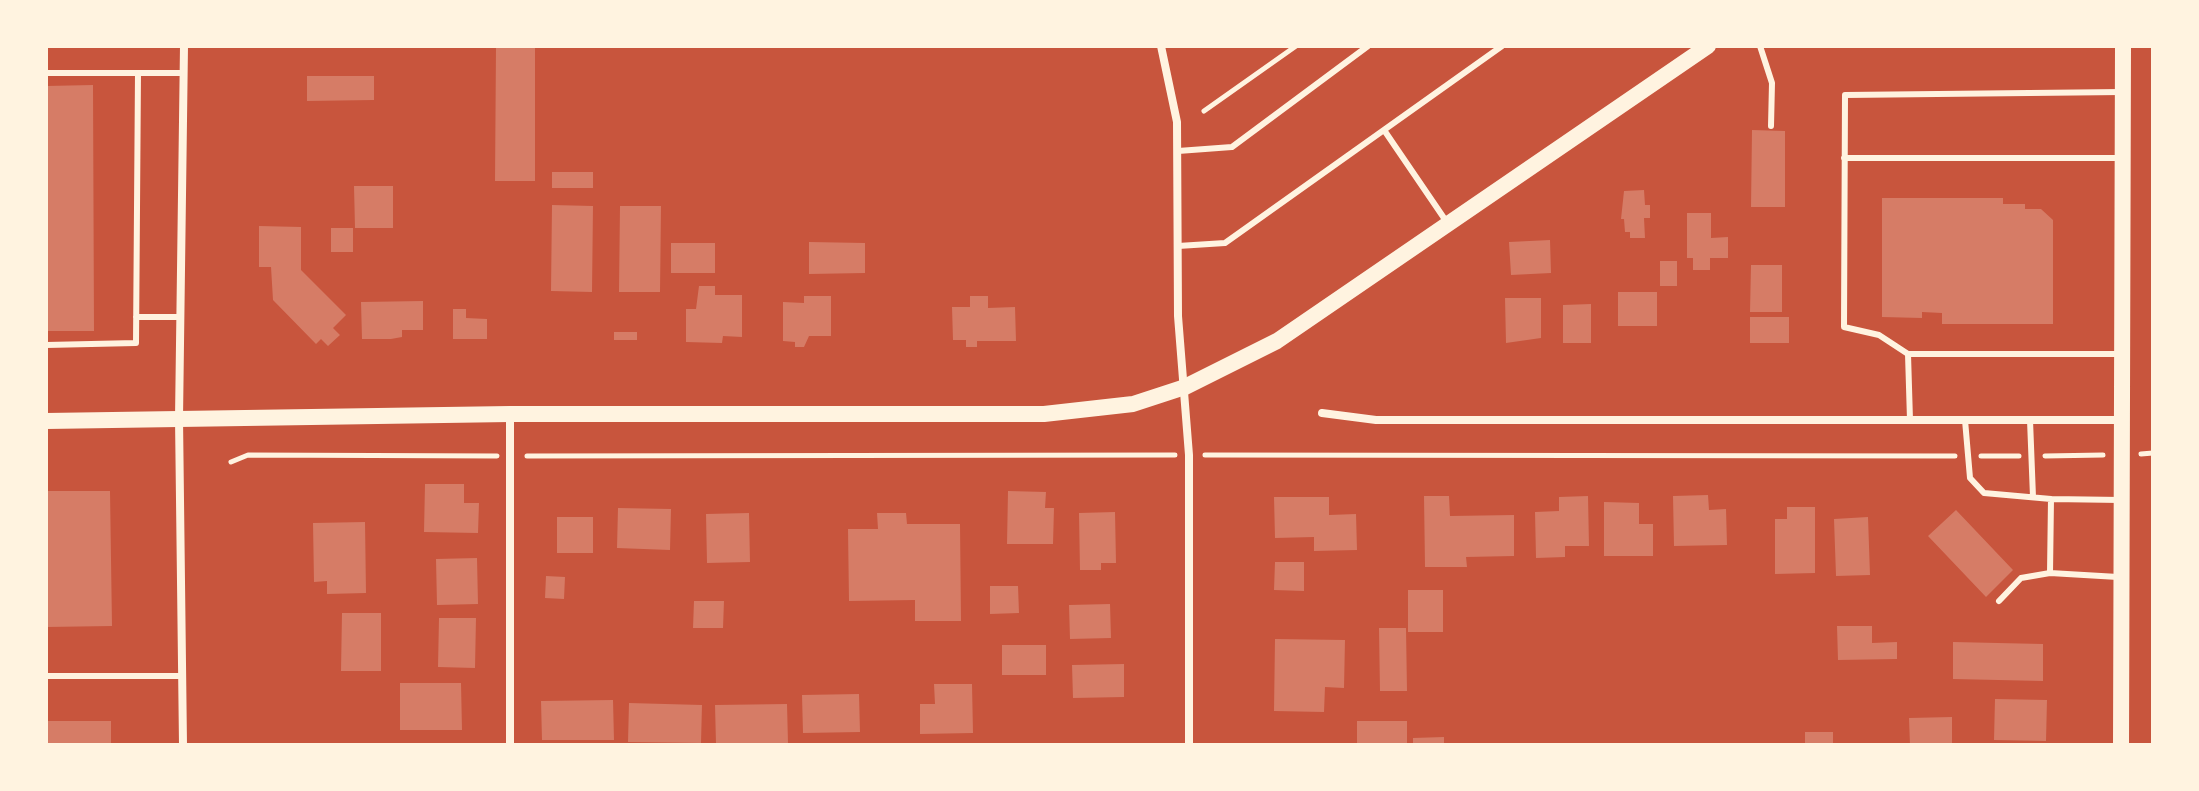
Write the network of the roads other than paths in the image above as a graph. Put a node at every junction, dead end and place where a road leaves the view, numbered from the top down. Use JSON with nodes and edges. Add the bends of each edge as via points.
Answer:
{"nodes":[{"id":1,"x":184,"y":46,"type":"edge"},
{"id":2,"x":1161,"y":46,"type":"edge"},
{"id":3,"x":1368,"y":46,"type":"edge"},
{"id":4,"x":1502,"y":46,"type":"edge"},
{"id":5,"x":1708,"y":46,"type":"edge"},
{"id":6,"x":1760,"y":46,"type":"edge"},
{"id":7,"x":2123,"y":46,"type":"edge"},
{"id":8,"x":46,"y":73,"type":"edge"},
{"id":9,"x":138,"y":73,"type":"junction"},
{"id":10,"x":183,"y":73,"type":"junction"},
{"id":11,"x":2122,"y":92,"type":"junction"},
{"id":12,"x":1771,"y":126,"type":"dead end"},
{"id":13,"x":1384,"y":130,"type":"junction"},
{"id":14,"x":1178,"y":151,"type":"junction"},
{"id":15,"x":1844,"y":158,"type":"junction"},
{"id":16,"x":2122,"y":158,"type":"junction"},
{"id":17,"x":1449,"y":224,"type":"junction"},
{"id":18,"x":1178,"y":246,"type":"junction"},
{"id":19,"x":136,"y":317,"type":"junction"},
{"id":20,"x":180,"y":317,"type":"junction"},
{"id":21,"x":46,"y":345,"type":"edge"},
{"id":22,"x":1908,"y":354,"type":"junction"},
{"id":23,"x":2121,"y":354,"type":"junction"},
{"id":24,"x":1185,"y":387,"type":"junction"},
{"id":25,"x":1322,"y":413,"type":"dead end"},
{"id":26,"x":510,"y":414,"type":"junction"},
{"id":27,"x":179,"y":418,"type":"junction"},
{"id":28,"x":1910,"y":420,"type":"junction"},
{"id":29,"x":1965,"y":420,"type":"junction"},
{"id":30,"x":2030,"y":420,"type":"junction"},
{"id":31,"x":2121,"y":420,"type":"junction"},
{"id":32,"x":46,"y":421,"type":"edge"},
{"id":33,"x":2033,"y":497,"type":"junction"},
{"id":34,"x":2051,"y":499,"type":"junction"},
{"id":35,"x":2121,"y":500,"type":"junction"},
{"id":36,"x":2050,"y":573,"type":"junction"},
{"id":37,"x":2122,"y":578,"type":"junction"},
{"id":38,"x":1999,"y":601,"type":"dead end"},
{"id":39,"x":46,"y":676,"type":"edge"},
{"id":40,"x":182,"y":676,"type":"junction"},
{"id":41,"x":183,"y":745,"type":"edge"},
{"id":42,"x":510,"y":745,"type":"edge"},
{"id":43,"x":1189,"y":745,"type":"edge"},
{"id":44,"x":2121,"y":745,"type":"edge"}],
"edges":[{"from":1,"to":10,"type":"street"},
{"from":2,"to":14,"type":"street","via":[[1174,93]]},
{"from":3,"to":14,"type":"lane","via":[[1232,147]]},
{"from":4,"to":13,"type":"lane"},
{"from":5,"to":17,"type":"main road"},
{"from":6,"to":12,"type":"lane","via":[[1772,83]]},
{"from":7,"to":11,"type":"main road"},
{"from":8,"to":9,"type":"lane"},
{"from":9,"to":10,"type":"lane"},
{"from":9,"to":19,"type":"lane"},
{"from":10,"to":20,"type":"street"},
{"from":11,"to":15,"type":"lane","via":[[1845,95]]},
{"from":11,"to":16,"type":"main road"},
{"from":13,"to":17,"type":"lane"},
{"from":13,"to":18,"type":"lane","via":[[1225,243]]},
{"from":14,"to":18,"type":"street"},
{"from":15,"to":16,"type":"lane"},
{"from":15,"to":22,"type":"lane","via":[[1844,327],[1879,335]]},
{"from":16,"to":23,"type":"main road"},
{"from":17,"to":24,"type":"main road","via":[[1277,341]]},
{"from":18,"to":24,"type":"street"},
{"from":19,"to":20,"type":"lane"},
{"from":19,"to":21,"type":"lane","via":[[136,343]]},
{"from":20,"to":27,"type":"street"},
{"from":22,"to":23,"type":"lane"},
{"from":22,"to":28,"type":"lane"},
{"from":23,"to":31,"type":"main road"},
{"from":24,"to":26,"type":"main road","via":[[1133,404],[1065,413]]},
{"from":24,"to":43,"type":"street"},
{"from":25,"to":28,"type":"street","via":[[1376,420]]},
{"from":26,"to":27,"type":"main road"},
{"from":26,"to":42,"type":"street"},
{"from":27,"to":32,"type":"main road"},
{"from":27,"to":40,"type":"street"},
{"from":28,"to":29,"type":"street"},
{"from":29,"to":30,"type":"street"},
{"from":29,"to":33,"type":"lane","via":[[1970,478],[1984,493]]},
{"from":30,"to":31,"type":"street"},
{"from":30,"to":33,"type":"lane"},
{"from":31,"to":35,"type":"main road"},
{"from":33,"to":34,"type":"lane"},
{"from":34,"to":35,"type":"lane"},
{"from":34,"to":36,"type":"lane"},
{"from":35,"to":37,"type":"main road"},
{"from":36,"to":37,"type":"lane"},
{"from":36,"to":38,"type":"lane","via":[[2021,578]]},
{"from":37,"to":44,"type":"main road"},
{"from":39,"to":40,"type":"lane"},
{"from":40,"to":41,"type":"street"}]}
